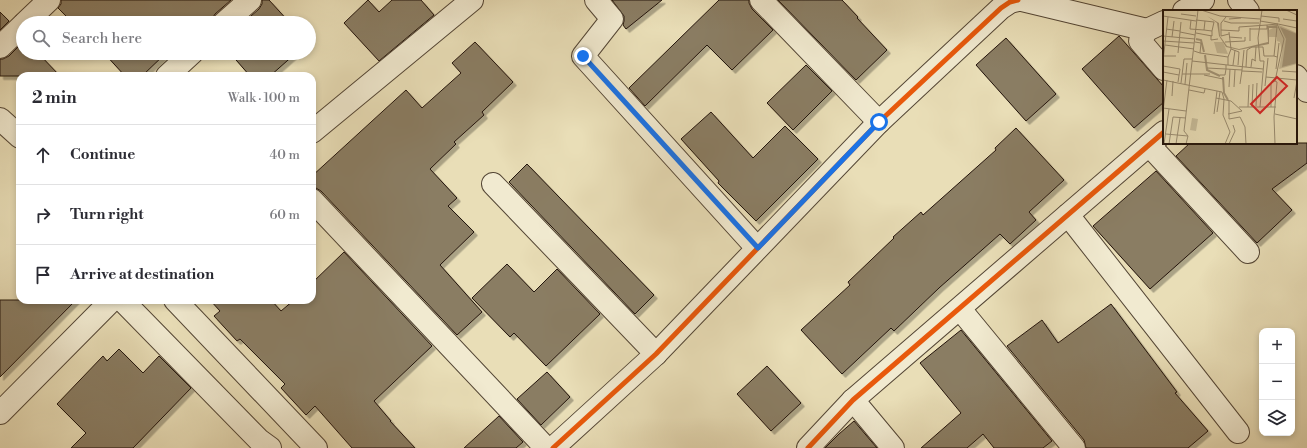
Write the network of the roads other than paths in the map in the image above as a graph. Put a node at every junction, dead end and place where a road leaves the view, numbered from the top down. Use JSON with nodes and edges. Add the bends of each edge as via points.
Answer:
{"nodes":[{"id":1,"x":49,"y":0,"type":"edge"},
{"id":2,"x":250,"y":0,"type":"edge"},
{"id":3,"x":472,"y":0,"type":"edge"},
{"id":4,"x":596,"y":0,"type":"edge"},
{"id":5,"x":761,"y":0,"type":"edge"},
{"id":6,"x":1018,"y":0,"type":"edge"},
{"id":7,"x":1022,"y":0,"type":"edge"},
{"id":8,"x":1203,"y":0,"type":"edge"},
{"id":9,"x":1239,"y":0,"type":"edge"},
{"id":10,"x":1186,"y":10,"type":"edge"},
{"id":11,"x":1247,"y":10,"type":"edge"},
{"id":12,"x":32,"y":16,"type":"edge"},
{"id":13,"x":232,"y":16,"type":"edge"},
{"id":14,"x":1155,"y":26,"type":"edge"},
{"id":15,"x":16,"y":32,"type":"edge"},
{"id":16,"x":0,"y":47,"type":"edge"},
{"id":17,"x":184,"y":60,"type":"edge"},
{"id":18,"x":1163,"y":68,"type":"edge"},
{"id":19,"x":171,"y":72,"type":"edge"},
{"id":20,"x":1297,"y":77,"type":"edge"},
{"id":21,"x":1307,"y":91,"type":"edge"},
{"id":22,"x":0,"y":119,"type":"edge"},
{"id":23,"x":879,"y":122,"type":"junction"},
{"id":24,"x":316,"y":129,"type":"edge"},
{"id":25,"x":16,"y":133,"type":"edge"},
{"id":26,"x":1157,"y":139,"type":"edge"},
{"id":27,"x":493,"y":184,"type":"dead end"},
{"id":28,"x":316,"y":204,"type":"edge"},
{"id":29,"x":1068,"y":215,"type":"junction"},
{"id":30,"x":758,"y":248,"type":"junction"},
{"id":31,"x":1248,"y":252,"type":"dead end"},
{"id":32,"x":108,"y":304,"type":"edge"},
{"id":33,"x":126,"y":304,"type":"edge"},
{"id":34,"x":179,"y":304,"type":"edge"},
{"id":35,"x":960,"y":309,"type":"junction"},
{"id":36,"x":656,"y":354,"type":"junction"},
{"id":37,"x":853,"y":400,"type":"junction"},
{"id":38,"x":0,"y":413,"type":"edge"},
{"id":39,"x":1238,"y":432,"type":"dead end"},
{"id":40,"x":258,"y":445,"type":"edge"},
{"id":41,"x":316,"y":448,"type":"edge"},
{"id":42,"x":546,"y":448,"type":"edge"},
{"id":43,"x":552,"y":448,"type":"edge"},
{"id":44,"x":808,"y":448,"type":"edge"},
{"id":45,"x":893,"y":448,"type":"edge"},
{"id":46,"x":1074,"y":448,"type":"edge"}],
"edges":[{"from":1,"to":12,"type":"street"},
{"from":2,"to":13,"type":"street"},
{"from":3,"to":24,"type":"street"},
{"from":4,"to":30,"type":"street","via":[[612,19],[583,56]]},
{"from":5,"to":23,"type":"street"},
{"from":6,"to":23,"type":"street","via":[[1001,8]]},
{"from":7,"to":14,"type":"street"},
{"from":8,"to":10,"type":"street"},
{"from":9,"to":11,"type":"street"},
{"from":14,"to":18,"type":"street","via":[[1140,41]]},
{"from":15,"to":16,"type":"street"},
{"from":17,"to":19,"type":"street"},
{"from":20,"to":21,"type":"street"},
{"from":22,"to":25,"type":"street"},
{"from":23,"to":30,"type":"street"},
{"from":26,"to":29,"type":"street"},
{"from":26,"to":31,"type":"street"},
{"from":27,"to":36,"type":"street"},
{"from":28,"to":42,"type":"street"},
{"from":29,"to":35,"type":"street"},
{"from":29,"to":39,"type":"street"},
{"from":30,"to":36,"type":"street"},
{"from":32,"to":38,"type":"street"},
{"from":33,"to":40,"type":"street"},
{"from":34,"to":41,"type":"street"},
{"from":35,"to":37,"type":"street"},
{"from":35,"to":46,"type":"street"},
{"from":36,"to":43,"type":"street"},
{"from":37,"to":44,"type":"street"},
{"from":37,"to":45,"type":"street"}]}
